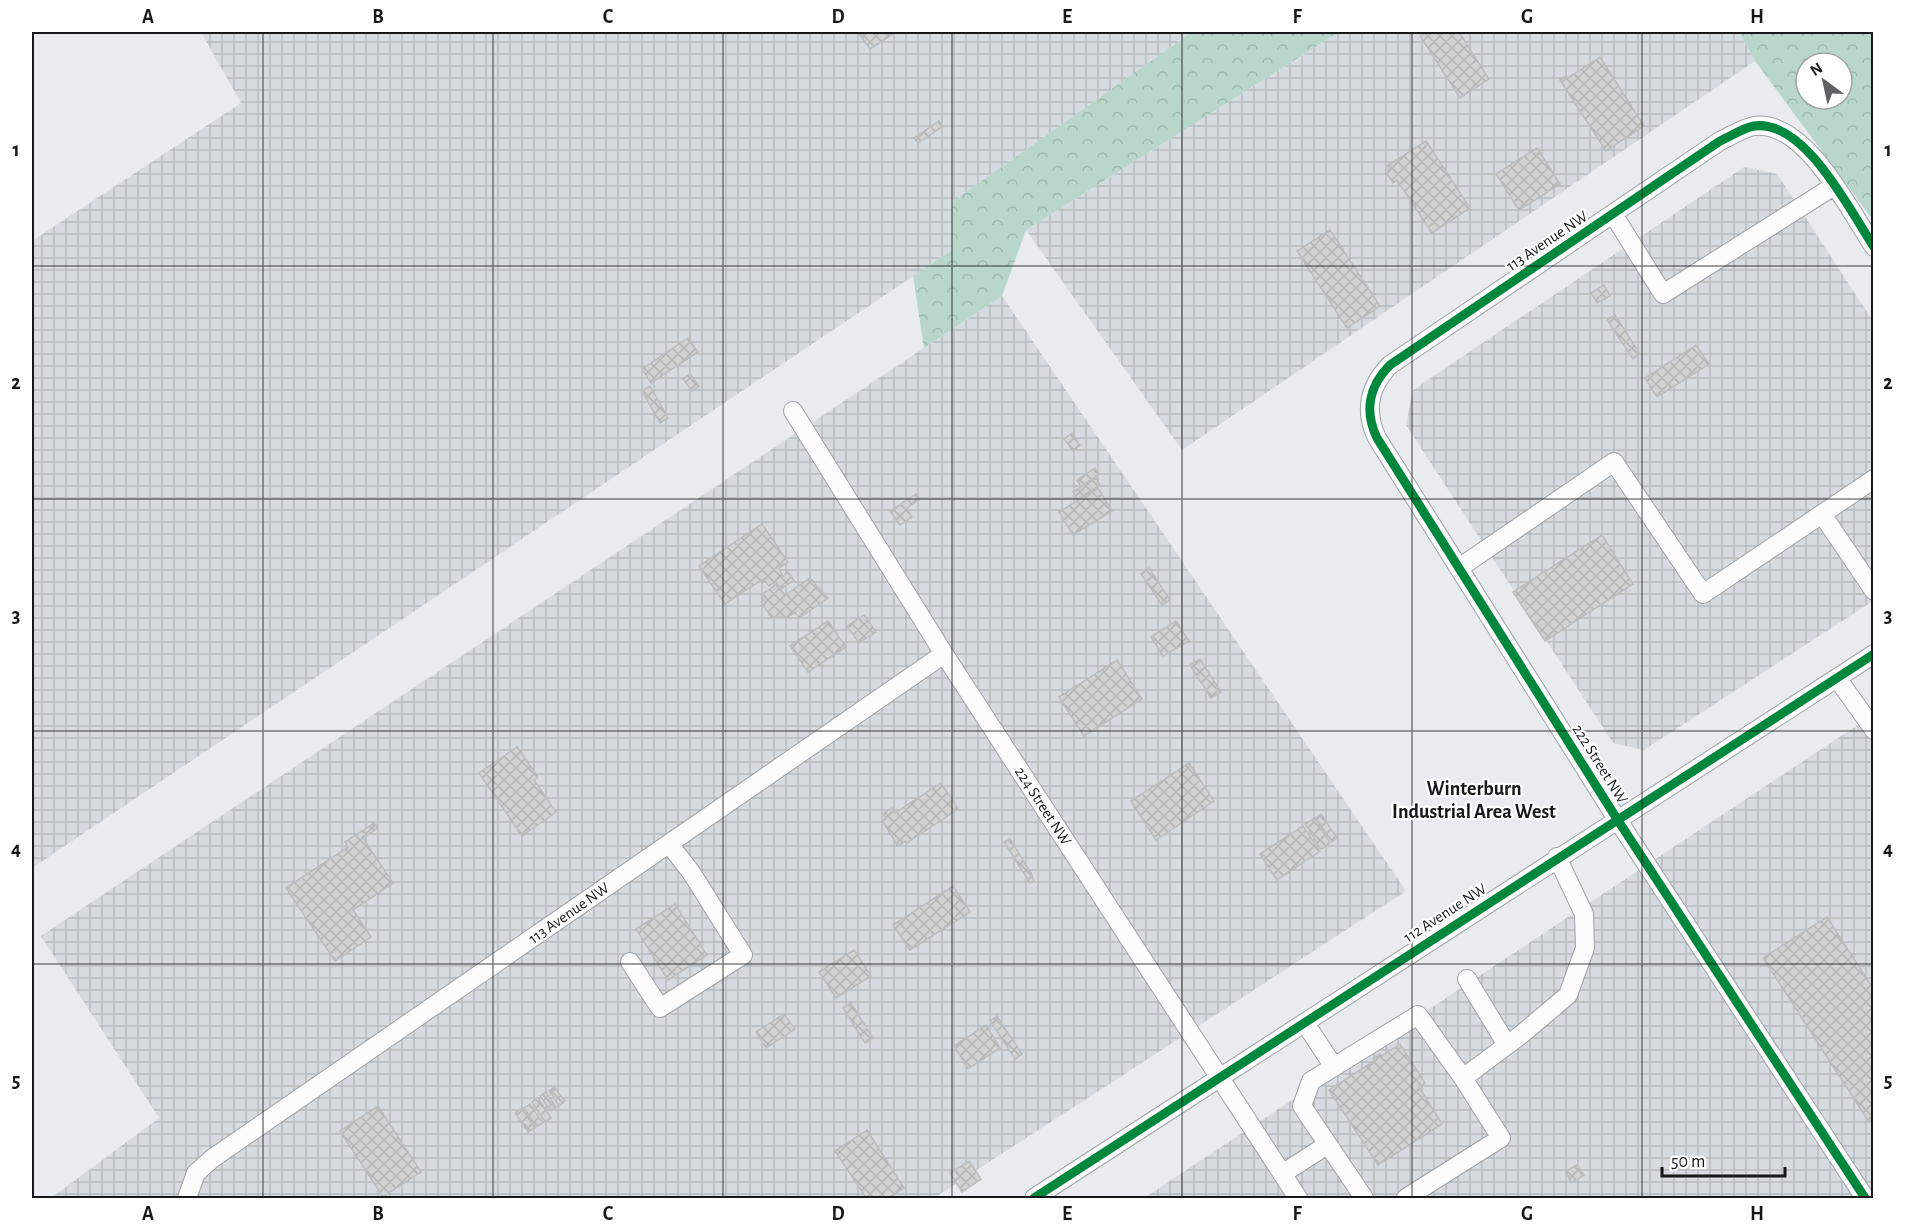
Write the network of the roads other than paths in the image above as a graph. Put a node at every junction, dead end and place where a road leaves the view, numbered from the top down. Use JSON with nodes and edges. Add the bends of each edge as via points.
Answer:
{"nodes":[{"id":1,"x":1834,"y":186,"type":"junction"},
{"id":2,"x":1613,"y":214,"type":"junction"},
{"id":3,"x":1874,"y":247,"type":"edge"},
{"id":4,"x":1370,"y":397,"type":"joint"},
{"id":5,"x":793,"y":411,"type":"dead end"},
{"id":6,"x":1874,"y":479,"type":"edge"},
{"id":7,"x":1822,"y":514,"type":"junction"},
{"id":8,"x":1459,"y":568,"type":"junction"},
{"id":9,"x":1874,"y":591,"type":"edge"},
{"id":10,"x":944,"y":654,"type":"junction"},
{"id":11,"x":1874,"y":654,"type":"edge"},
{"id":12,"x":1837,"y":678,"type":"junction"},
{"id":13,"x":1874,"y":730,"type":"edge"},
{"id":14,"x":1617,"y":819,"type":"junction"},
{"id":15,"x":669,"y":844,"type":"junction"},
{"id":16,"x":1557,"y":857,"type":"junction"},
{"id":17,"x":630,"y":962,"type":"dead end"},
{"id":18,"x":1467,"y":979,"type":"dead end"},
{"id":19,"x":1305,"y":1023,"type":"junction"},
{"id":20,"x":1507,"y":1045,"type":"junction"},
{"id":21,"x":1334,"y":1067,"type":"junction"},
{"id":22,"x":1463,"y":1078,"type":"junction"},
{"id":23,"x":1219,"y":1079,"type":"junction"},
{"id":24,"x":1327,"y":1145,"type":"junction"},
{"id":25,"x":1282,"y":1174,"type":"junction"},
{"id":26,"x":187,"y":1198,"type":"edge"},
{"id":27,"x":1034,"y":1198,"type":"edge"},
{"id":28,"x":1298,"y":1198,"type":"edge"},
{"id":29,"x":1364,"y":1198,"type":"edge"},
{"id":30,"x":1406,"y":1198,"type":"edge"},
{"id":31,"x":1865,"y":1198,"type":"edge"}],
"edges":[{"from":1,"to":2,"type":"street","name":"113 Avenue NW","via":[[1805,147],[1772,128],[1755,126],[1720,141]]},
{"from":1,"to":2,"type":"street","via":[[1663,294]]},
{"from":1,"to":3,"type":"street"},
{"from":2,"to":4,"type":"street","name":"113 Avenue NW","via":[[1390,365]]},
{"from":4,"to":8,"type":"street","name":"222 Street NW","via":[[1371,425],[1377,438]]},
{"from":5,"to":10,"type":"street","name":"224 Street NW"},
{"from":6,"to":7,"type":"street"},
{"from":7,"to":8,"type":"street","via":[[1703,594],[1614,462]]},
{"from":7,"to":9,"type":"street"},
{"from":8,"to":14,"type":"street","name":"222 Street NW"},
{"from":10,"to":15,"type":"street","name":"113 Avenue NW"},
{"from":10,"to":23,"type":"street","name":"224 Street NW"},
{"from":11,"to":12,"type":"street","name":"112 Avenue NW"},
{"from":12,"to":13,"type":"street"},
{"from":12,"to":14,"type":"street","name":"112 Avenue NW"},
{"from":14,"to":16,"type":"street","name":"112 Avenue NW"},
{"from":14,"to":31,"type":"street","name":"222 Street NW"},
{"from":15,"to":17,"type":"street","via":[[743,955],[660,1008]]},
{"from":15,"to":26,"type":"street","name":"113 Avenue NW","via":[[213,1158],[196,1173]]},
{"from":16,"to":19,"type":"street","name":"112 Avenue NW"},
{"from":16,"to":20,"type":"street","via":[[1584,914],[1585,948],[1568,995]]},
{"from":18,"to":20,"type":"street"},
{"from":19,"to":21,"type":"street"},
{"from":19,"to":23,"type":"street","name":"112 Avenue NW"},
{"from":20,"to":22,"type":"street"},
{"from":21,"to":22,"type":"street","via":[[1418,1015]]},
{"from":21,"to":24,"type":"street","via":[[1311,1081],[1302,1106]]},
{"from":22,"to":30,"type":"street","via":[[1501,1137]]},
{"from":23,"to":25,"type":"street","name":"224 Street NW"},
{"from":23,"to":27,"type":"street","name":"112 Avenue NW"},
{"from":24,"to":25,"type":"street"},
{"from":24,"to":29,"type":"street"},
{"from":25,"to":28,"type":"street","name":"224 Street NW"}]}
